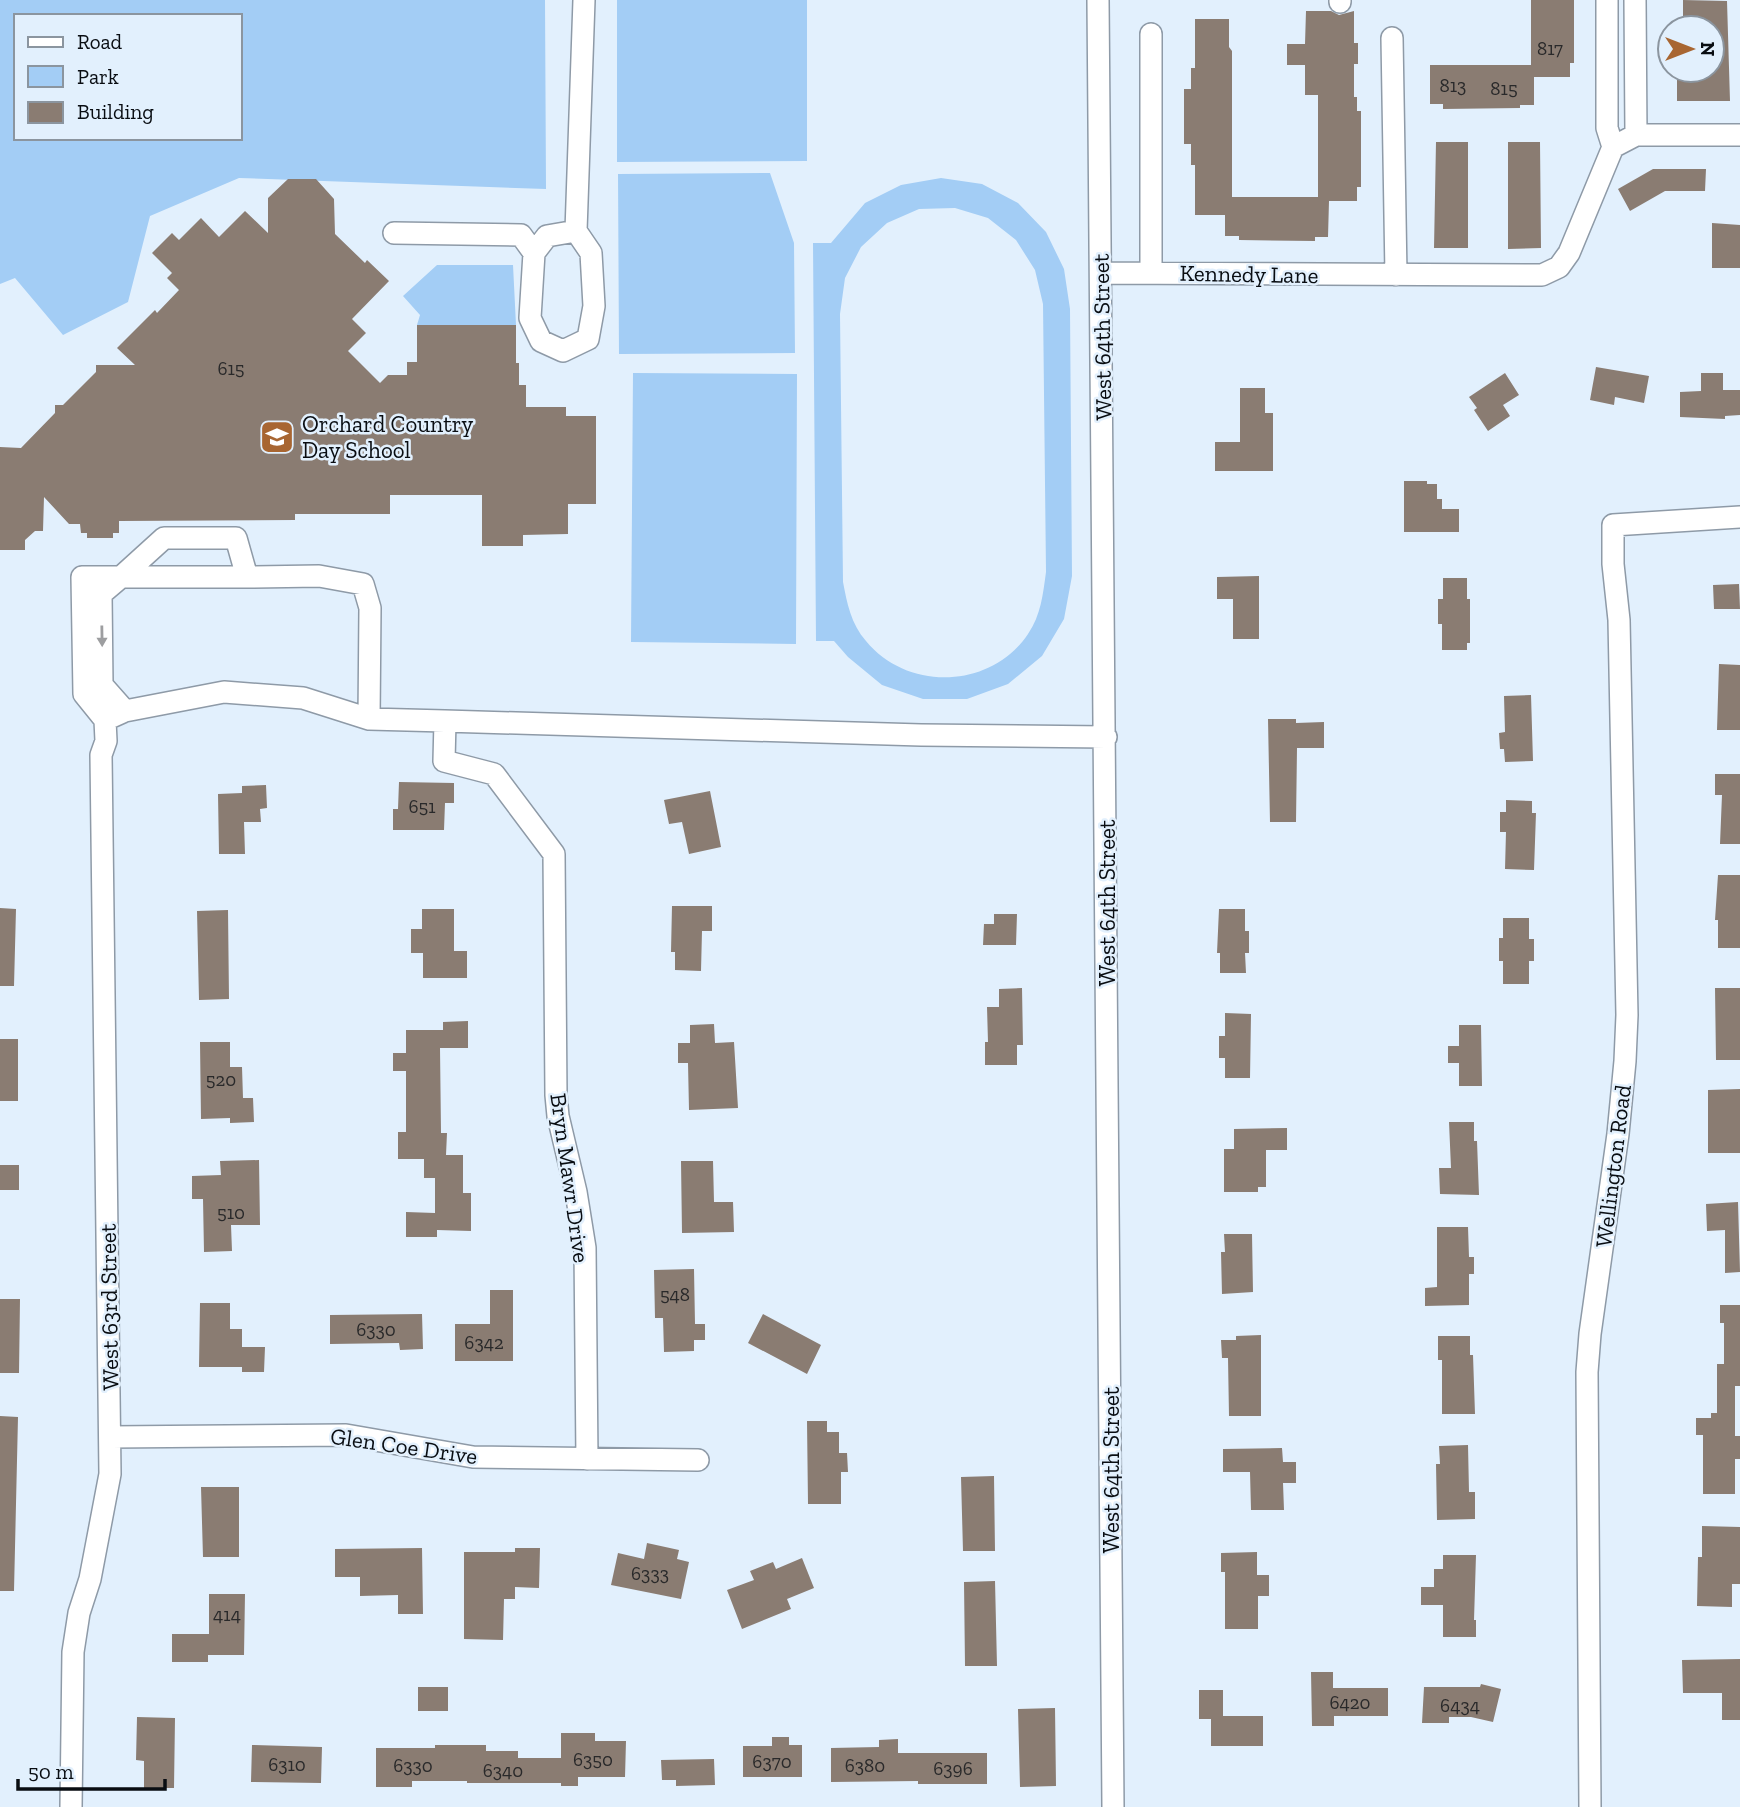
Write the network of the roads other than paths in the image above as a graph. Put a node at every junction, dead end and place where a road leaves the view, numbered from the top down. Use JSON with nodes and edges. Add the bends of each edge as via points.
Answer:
{"nodes":[{"id":1,"x":584,"y":0,"type":"edge"},
{"id":2,"x":1098,"y":0,"type":"edge"},
{"id":3,"x":1607,"y":0,"type":"edge"},
{"id":4,"x":1635,"y":0,"type":"edge"},
{"id":5,"x":1151,"y":34,"type":"dead end"},
{"id":6,"x":1392,"y":38,"type":"dead end"},
{"id":7,"x":1636,"y":135,"type":"junction"},
{"id":8,"x":1740,"y":135,"type":"edge"},
{"id":9,"x":1613,"y":147,"type":"junction"},
{"id":10,"x":576,"y":231,"type":"junction"},
{"id":11,"x":394,"y":233,"type":"dead end"},
{"id":12,"x":534,"y":253,"type":"junction"},
{"id":13,"x":1101,"y":273,"type":"junction"},
{"id":14,"x":1151,"y":273,"type":"junction"},
{"id":15,"x":1396,"y":275,"type":"junction"},
{"id":16,"x":1740,"y":517,"type":"edge"},
{"id":17,"x":121,"y":577,"type":"junction"},
{"id":18,"x":247,"y":577,"type":"junction"},
{"id":19,"x":125,"y":711,"type":"junction"},
{"id":20,"x":369,"y":719,"type":"junction"},
{"id":21,"x":105,"y":720,"type":"junction"},
{"id":22,"x":445,"y":721,"type":"junction"},
{"id":23,"x":1106,"y":737,"type":"junction"},
{"id":24,"x":111,"y":1437,"type":"junction"},
{"id":25,"x":587,"y":1459,"type":"junction"},
{"id":26,"x":698,"y":1460,"type":"dead end"},
{"id":27,"x":71,"y":1807,"type":"edge"},
{"id":28,"x":1113,"y":1807,"type":"edge"},
{"id":29,"x":1590,"y":1807,"type":"edge"}],
"edges":[{"from":1,"to":10,"type":"street"},
{"from":2,"to":13,"type":"street","name":"West 64th Street"},
{"from":3,"to":9,"type":"street","via":[[1607,128]]},
{"from":4,"to":7,"type":"street"},
{"from":5,"to":14,"type":"street"},
{"from":6,"to":15,"type":"street"},
{"from":7,"to":8,"type":"street"},
{"from":7,"to":9,"type":"street"},
{"from":9,"to":15,"type":"street","name":"Kennedy Lane","via":[[1559,267],[1542,275]]},
{"from":10,"to":12,"type":"street","via":[[547,236]]},
{"from":10,"to":12,"type":"street","via":[[592,253],[594,306],[589,339],[563,351],[541,341],[530,318]]},
{"from":11,"to":12,"type":"street","via":[[521,235]]},
{"from":13,"to":14,"type":"street","name":"Kennedy Lane"},
{"from":13,"to":23,"type":"street","name":"West 64th Street"},
{"from":14,"to":15,"type":"street","name":"Kennedy Lane"},
{"from":16,"to":29,"type":"street","name":"Wellington Road","via":[[1613,524],[1627,1015],[1618,1134],[1587,1372]]},
{"from":17,"to":18,"type":"street"},
{"from":17,"to":18,"type":"street","via":[[164,538],[236,538]]},
{"from":17,"to":19,"type":"street","one_way":true,"via":[[101,594],[102,685]]},
{"from":17,"to":21,"type":"street","via":[[82,577],[84,694]]},
{"from":18,"to":20,"type":"street","via":[[319,576],[363,584],[370,608]]},
{"from":19,"to":20,"type":"street","via":[[224,692],[303,698]]},
{"from":19,"to":21,"type":"street"},
{"from":20,"to":22,"type":"street"},
{"from":21,"to":24,"type":"street","name":"West 63rd Street","via":[[101,754]]},
{"from":22,"to":23,"type":"street"},
{"from":22,"to":25,"type":"street","name":"Bryn Mawr Drive","via":[[444,761],[494,774],[554,855],[556,1094],[584,1248]]},
{"from":23,"to":28,"type":"street","name":"West 64th Street"},
{"from":24,"to":25,"type":"street","name":"Glen Coe Drive","via":[[346,1434],[464,1457]]},
{"from":24,"to":27,"type":"street","name":"West 63rd Street","via":[[110,1474],[73,1652]]},
{"from":25,"to":26,"type":"street","name":"Glen Coe Drive"}]}
